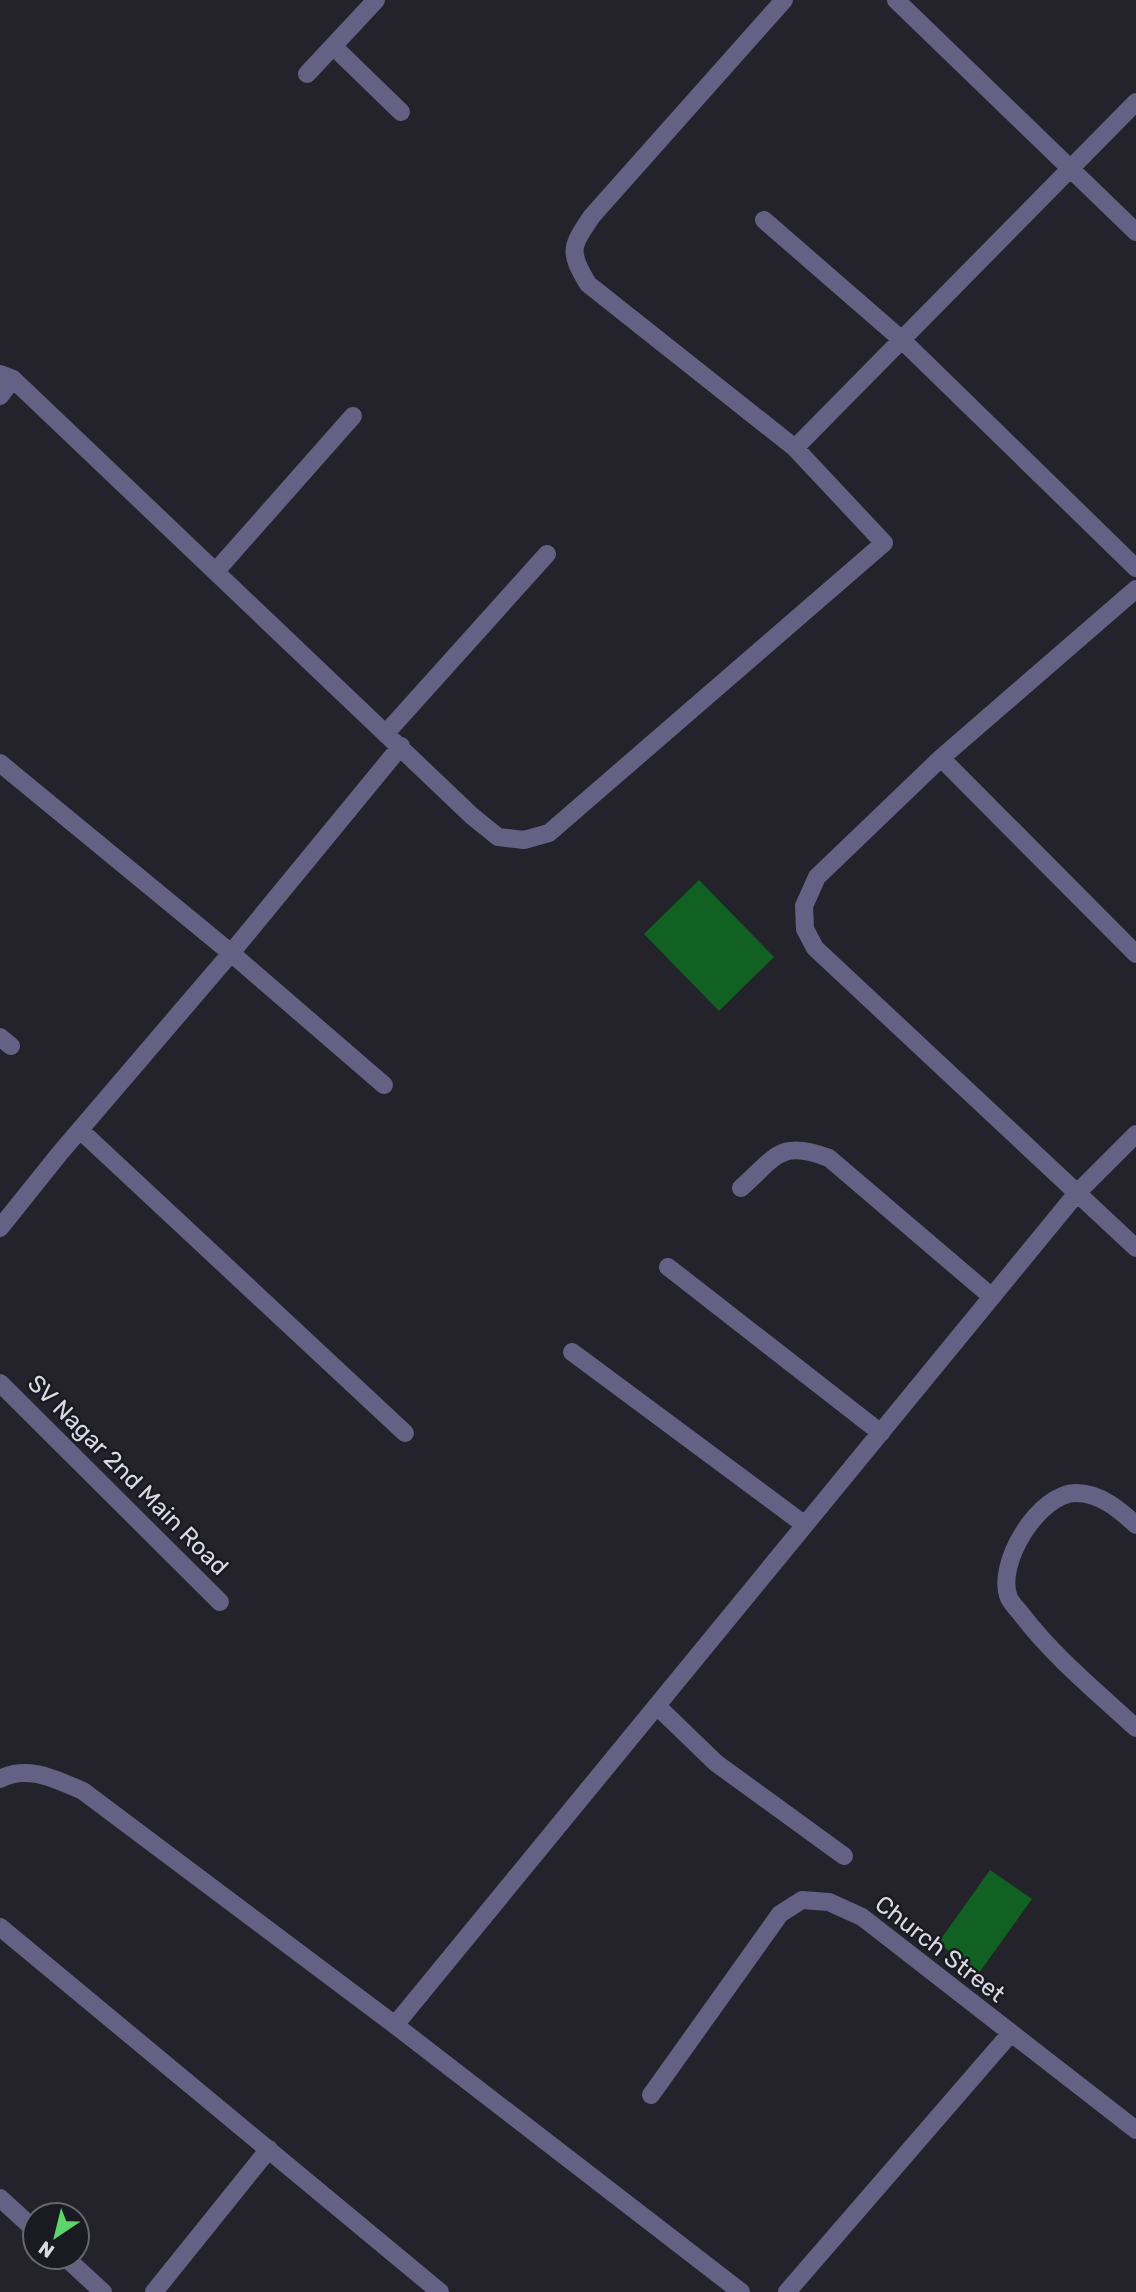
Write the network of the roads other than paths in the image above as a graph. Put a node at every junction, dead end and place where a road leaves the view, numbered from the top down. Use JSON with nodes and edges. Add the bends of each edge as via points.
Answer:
{"nodes":[{"id":1,"x":376,"y":0,"type":"edge"},
{"id":2,"x":895,"y":0,"type":"edge"},
{"id":3,"x":782,"y":1,"type":"edge"},
{"id":4,"x":333,"y":46,"type":"junction"},
{"id":5,"x":307,"y":74,"type":"dead end"},
{"id":6,"x":1136,"y":102,"type":"edge"},
{"id":7,"x":401,"y":112,"type":"dead end"},
{"id":8,"x":1070,"y":168,"type":"junction"},
{"id":9,"x":764,"y":220,"type":"dead end"},
{"id":10,"x":1136,"y":232,"type":"edge"},
{"id":11,"x":902,"y":340,"type":"junction"},
{"id":12,"x":6,"y":376,"type":"edge"},
{"id":13,"x":0,"y":396,"type":"edge"},
{"id":14,"x":353,"y":416,"type":"dead end"},
{"id":15,"x":795,"y":448,"type":"junction"},
{"id":16,"x":547,"y":554,"type":"dead end"},
{"id":17,"x":1136,"y":568,"type":"edge"},
{"id":18,"x":216,"y":571,"type":"junction"},
{"id":19,"x":1136,"y":589,"type":"edge"},
{"id":20,"x":387,"y":732,"type":"junction"},
{"id":21,"x":401,"y":746,"type":"junction"},
{"id":22,"x":941,"y":758,"type":"junction"},
{"id":23,"x":0,"y":763,"type":"edge"},
{"id":24,"x":231,"y":953,"type":"junction"},
{"id":25,"x":1136,"y":954,"type":"edge"},
{"id":26,"x":384,"y":1085,"type":"dead end"},
{"id":27,"x":80,"y":1130,"type":"junction"},
{"id":28,"x":1136,"y":1134,"type":"edge"},
{"id":29,"x":741,"y":1188,"type":"dead end"},
{"id":30,"x":1077,"y":1193,"type":"junction"},
{"id":31,"x":0,"y":1228,"type":"edge"},
{"id":32,"x":1136,"y":1248,"type":"edge"},
{"id":33,"x":668,"y":1267,"type":"dead end"},
{"id":34,"x":992,"y":1297,"type":"junction"},
{"id":35,"x":572,"y":1352,"type":"dead end"},
{"id":36,"x":0,"y":1382,"type":"edge"},
{"id":37,"x":404,"y":1433,"type":"dead end"},
{"id":38,"x":881,"y":1433,"type":"junction"},
{"id":39,"x":805,"y":1525,"type":"junction"},
{"id":40,"x":1136,"y":1525,"type":"edge"},
{"id":41,"x":220,"y":1602,"type":"dead end"},
{"id":42,"x":657,"y":1706,"type":"junction"},
{"id":43,"x":1136,"y":1728,"type":"edge"},
{"id":44,"x":0,"y":1779,"type":"edge"},
{"id":45,"x":844,"y":1856,"type":"dead end"},
{"id":46,"x":0,"y":1927,"type":"edge"},
{"id":47,"x":396,"y":2025,"type":"junction"},
{"id":48,"x":1010,"y":2034,"type":"junction"},
{"id":49,"x":651,"y":2095,"type":"dead end"},
{"id":50,"x":1136,"y":2130,"type":"edge"},
{"id":51,"x":269,"y":2149,"type":"junction"},
{"id":52,"x":0,"y":2198,"type":"edge"},
{"id":53,"x":21,"y":2217,"type":"edge"},
{"id":54,"x":80,"y":2271,"type":"edge"},
{"id":55,"x":103,"y":2292,"type":"edge"},
{"id":56,"x":154,"y":2292,"type":"edge"},
{"id":57,"x":440,"y":2292,"type":"edge"},
{"id":58,"x":741,"y":2292,"type":"edge"},
{"id":59,"x":787,"y":2292,"type":"edge"}],
"edges":[{"from":1,"to":4,"type":"street"},
{"from":2,"to":8,"type":"street"},
{"from":3,"to":15,"type":"street","via":[[592,216],[576,241],[574,261],[588,284]]},
{"from":4,"to":5,"type":"street"},
{"from":4,"to":7,"type":"street"},
{"from":6,"to":8,"type":"street"},
{"from":8,"to":10,"type":"street"},
{"from":8,"to":11,"type":"street"},
{"from":9,"to":11,"type":"street"},
{"from":11,"to":15,"type":"street"},
{"from":11,"to":17,"type":"street"},
{"from":12,"to":13,"type":"street"},
{"from":12,"to":18,"type":"street"},
{"from":14,"to":18,"type":"street"},
{"from":15,"to":21,"type":"street","via":[[884,543],[549,833],[524,839],[498,837]]},
{"from":16,"to":20,"type":"street"},
{"from":18,"to":20,"type":"street"},
{"from":19,"to":22,"type":"street"},
{"from":20,"to":21,"type":"street"},
{"from":21,"to":24,"type":"street"},
{"from":22,"to":25,"type":"street"},
{"from":22,"to":30,"type":"street","via":[[817,877],[804,906],[805,929],[815,948]]},
{"from":23,"to":24,"type":"street"},
{"from":24,"to":26,"type":"street"},
{"from":24,"to":27,"type":"street"},
{"from":27,"to":31,"type":"street"},
{"from":27,"to":37,"type":"street"},
{"from":28,"to":30,"type":"street"},
{"from":29,"to":34,"type":"street","via":[[783,1150],[807,1149],[828,1158]]},
{"from":30,"to":32,"type":"street"},
{"from":30,"to":34,"type":"street"},
{"from":33,"to":38,"type":"street"},
{"from":34,"to":38,"type":"street"},
{"from":35,"to":39,"type":"street"},
{"from":36,"to":41,"type":"street","name":"SV Nagar 2nd Main Road"},
{"from":38,"to":39,"type":"street"},
{"from":39,"to":42,"type":"street"},
{"from":40,"to":43,"type":"street","via":[[1096,1496],[1075,1492],[1056,1498],[1025,1532],[1006,1569],[1009,1598],[1038,1637]]},
{"from":42,"to":45,"type":"street","via":[[716,1763]]},
{"from":42,"to":47,"type":"street"},
{"from":44,"to":47,"type":"street","via":[[41,1773],[83,1791]]},
{"from":46,"to":51,"type":"street"},
{"from":47,"to":58,"type":"street"},
{"from":48,"to":49,"type":"street","name":"Church Street","via":[[862,1917],[829,1902],[802,1900],[780,1914]]},
{"from":48,"to":50,"type":"street","name":"Church Street"},
{"from":48,"to":59,"type":"street"},
{"from":51,"to":56,"type":"street"},
{"from":51,"to":57,"type":"street"},
{"from":52,"to":53,"type":"street"},
{"from":54,"to":55,"type":"street"}]}
